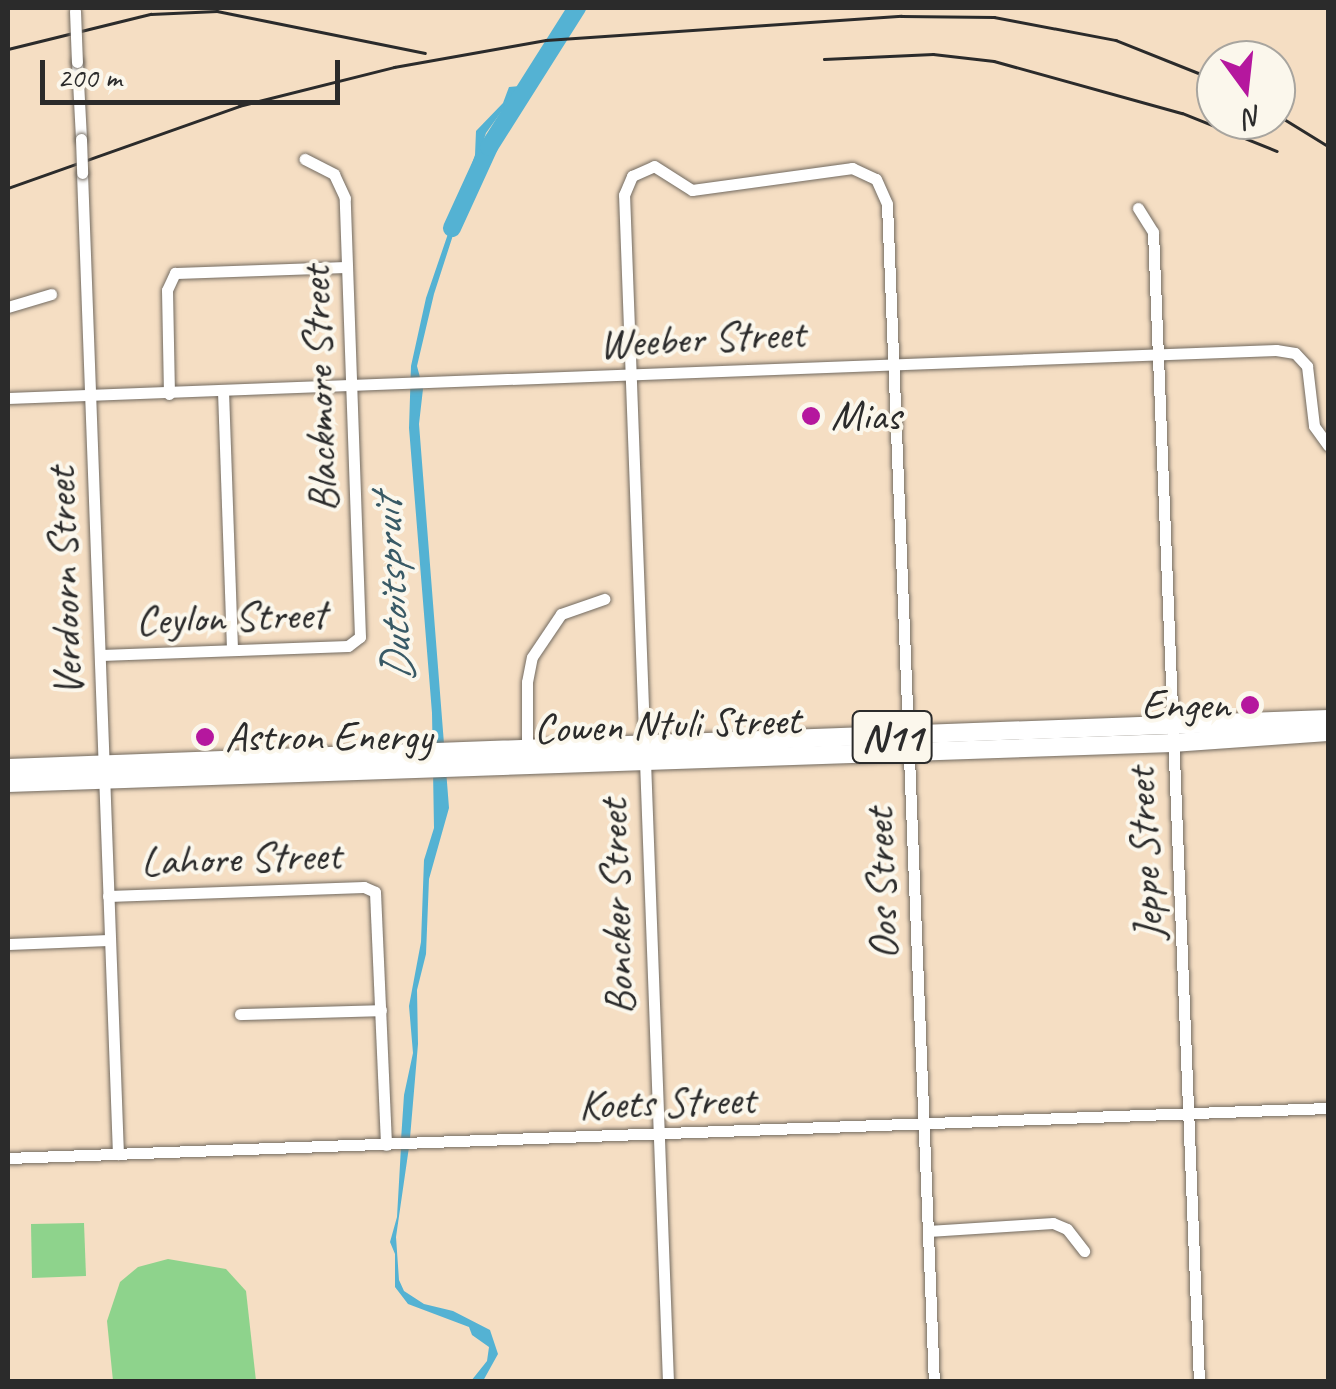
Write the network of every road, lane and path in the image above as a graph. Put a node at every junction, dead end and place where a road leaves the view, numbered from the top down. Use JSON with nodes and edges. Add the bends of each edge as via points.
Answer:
{"nodes":[{"id":1,"x":75,"y":9,"type":"edge"},
{"id":2,"x":304,"y":159,"type":"dead end"},
{"id":3,"x":625,"y":191,"type":"joint"},
{"id":4,"x":1138,"y":208,"type":"dead end"},
{"id":5,"x":347,"y":268,"type":"junction"},
{"id":6,"x":51,"y":294,"type":"dead end"},
{"id":7,"x":8,"y":308,"type":"edge"},
{"id":8,"x":1160,"y":356,"type":"junction"},
{"id":9,"x":896,"y":362,"type":"junction"},
{"id":10,"x":632,"y":376,"type":"junction"},
{"id":11,"x":354,"y":386,"type":"junction"},
{"id":12,"x":223,"y":390,"type":"junction"},
{"id":13,"x":169,"y":394,"type":"junction"},
{"id":14,"x":90,"y":395,"type":"junction"},
{"id":15,"x":8,"y":398,"type":"edge"},
{"id":16,"x":1328,"y":446,"type":"edge"},
{"id":17,"x":604,"y":599,"type":"dead end"},
{"id":18,"x":360,"y":637,"type":"joint"},
{"id":19,"x":232,"y":650,"type":"junction"},
{"id":20,"x":101,"y":655,"type":"junction"},
{"id":21,"x":1328,"y":720,"type":"edge"},
{"id":22,"x":1328,"y":732,"type":"edge"},
{"id":23,"x":1172,"y":734,"type":"junction"},
{"id":24,"x":909,"y":744,"type":"junction"},
{"id":25,"x":526,"y":750,"type":"junction"},
{"id":26,"x":645,"y":754,"type":"junction"},
{"id":27,"x":456,"y":760,"type":"junction"},
{"id":28,"x":8,"y":768,"type":"edge"},
{"id":29,"x":105,"y":772,"type":"junction"},
{"id":30,"x":8,"y":783,"type":"edge"},
{"id":31,"x":108,"y":896,"type":"junction"},
{"id":32,"x":109,"y":940,"type":"junction"},
{"id":33,"x":8,"y":944,"type":"edge"},
{"id":34,"x":380,"y":1010,"type":"junction"},
{"id":35,"x":240,"y":1014,"type":"dead end"},
{"id":36,"x":1328,"y":1108,"type":"edge"},
{"id":37,"x":1190,"y":1115,"type":"junction"},
{"id":38,"x":924,"y":1126,"type":"junction"},
{"id":39,"x":658,"y":1136,"type":"junction"},
{"id":40,"x":391,"y":1145,"type":"junction"},
{"id":41,"x":118,"y":1154,"type":"junction"},
{"id":42,"x":8,"y":1158,"type":"edge"},
{"id":43,"x":928,"y":1231,"type":"junction"},
{"id":44,"x":1084,"y":1251,"type":"dead end"},
{"id":45,"x":668,"y":1382,"type":"edge"},
{"id":46,"x":934,"y":1382,"type":"edge"},
{"id":47,"x":1199,"y":1382,"type":"edge"}],
"edges":[{"from":1,"to":14,"type":"street","name":"Verdoorn Street","bridge":true},
{"from":2,"to":5,"type":"street","name":"Blackmore Street","via":[[334,174],[343,190]]},
{"from":3,"to":9,"type":"street","name":"Oos Street","via":[[637,171],[654,166],[692,190],[852,168],[876,179],[887,204]]},
{"from":3,"to":10,"type":"street","name":"Boncker Street"},
{"from":4,"to":8,"type":"street","name":"Jeppe Street","via":[[1153,232]]},
{"from":5,"to":11,"type":"street","name":"Blackmore Street"},
{"from":5,"to":13,"type":"street","via":[[189,270],[171,276]]},
{"from":6,"to":7,"type":"street"},
{"from":8,"to":9,"type":"street","name":"Weeber Street"},
{"from":8,"to":16,"type":"street","name":"Weeber Street","via":[[1295,353],[1307,366],[1314,426]]},
{"from":8,"to":23,"type":"street","name":"Jeppe Street"},
{"from":9,"to":10,"type":"street","name":"Weeber Street"},
{"from":9,"to":24,"type":"street","name":"Oos Street"},
{"from":10,"to":11,"type":"street","name":"Weeber Street"},
{"from":10,"to":26,"type":"street","name":"Boncker Street"},
{"from":11,"to":12,"type":"street","name":"Weeber Street"},
{"from":11,"to":18,"type":"street","name":"Blackmore Street"},
{"from":12,"to":13,"type":"street","name":"Weeber Street"},
{"from":12,"to":19,"type":"street"},
{"from":13,"to":14,"type":"street","name":"Weeber Street"},
{"from":14,"to":15,"type":"street","name":"Weeber Street"},
{"from":14,"to":20,"type":"street","name":"Verdoorn Street"},
{"from":17,"to":25,"type":"street","via":[[561,614],[532,657]]},
{"from":18,"to":19,"type":"street","name":"Ceylon Street","via":[[348,646]]},
{"from":19,"to":20,"type":"street","name":"Ceylon Street"},
{"from":20,"to":29,"type":"street","name":"Verdoorn Street"},
{"from":21,"to":23,"type":"highway","name":"Cowen Ntuli Street","number":"N11"},
{"from":22,"to":23,"type":"highway","name":"Cowen Ntuli Street","number":"N11"},
{"from":23,"to":24,"type":"highway","name":"Cowen Ntuli Street","number":"N11"},
{"from":23,"to":37,"type":"street","name":"Jeppe Street"},
{"from":24,"to":26,"type":"highway","name":"Cowen Ntuli Street","number":"N11"},
{"from":24,"to":38,"type":"street","name":"Oos Street"},
{"from":25,"to":26,"type":"highway","name":"Cowen Ntuli Street","number":"N11"},
{"from":25,"to":27,"type":"highway","name":"Cowen Ntuli Street","number":"N11"},
{"from":26,"to":27,"type":"highway","name":"Cowen Ntuli Street","number":"N11"},
{"from":26,"to":39,"type":"street","name":"Boncker Street"},
{"from":27,"to":29,"type":"highway","name":"Cowen Ntuli Street","number":"N11"},
{"from":28,"to":29,"type":"highway","name":"Cowen Ntuli Street","number":"N11"},
{"from":29,"to":30,"type":"highway","name":"Cowen Ntuli Street","number":"N11"},
{"from":29,"to":31,"type":"street","name":"Verdoorn Street"},
{"from":31,"to":32,"type":"street","name":"Verdoorn Street"},
{"from":31,"to":34,"type":"street","name":"Lahore Street","via":[[375,892]]},
{"from":32,"to":33,"type":"street"},
{"from":32,"to":41,"type":"street","name":"Verdoorn Street"},
{"from":34,"to":35,"type":"street"},
{"from":34,"to":40,"type":"street"},
{"from":36,"to":37,"type":"street","name":"Koets Street"},
{"from":37,"to":38,"type":"street","name":"Koets Street"},
{"from":37,"to":47,"type":"street","name":"Jeppe Street"},
{"from":38,"to":39,"type":"street","name":"Koets Street"},
{"from":38,"to":43,"type":"street","name":"Oos Street"},
{"from":39,"to":40,"type":"street","name":"Koets Street"},
{"from":39,"to":45,"type":"street","name":"Boncker Street"},
{"from":40,"to":41,"type":"street","name":"Koets Street"},
{"from":41,"to":42,"type":"street","name":"Koets Street"},
{"from":43,"to":44,"type":"street","via":[[1054,1223]]},
{"from":43,"to":46,"type":"street","name":"Oos Street"}]}
